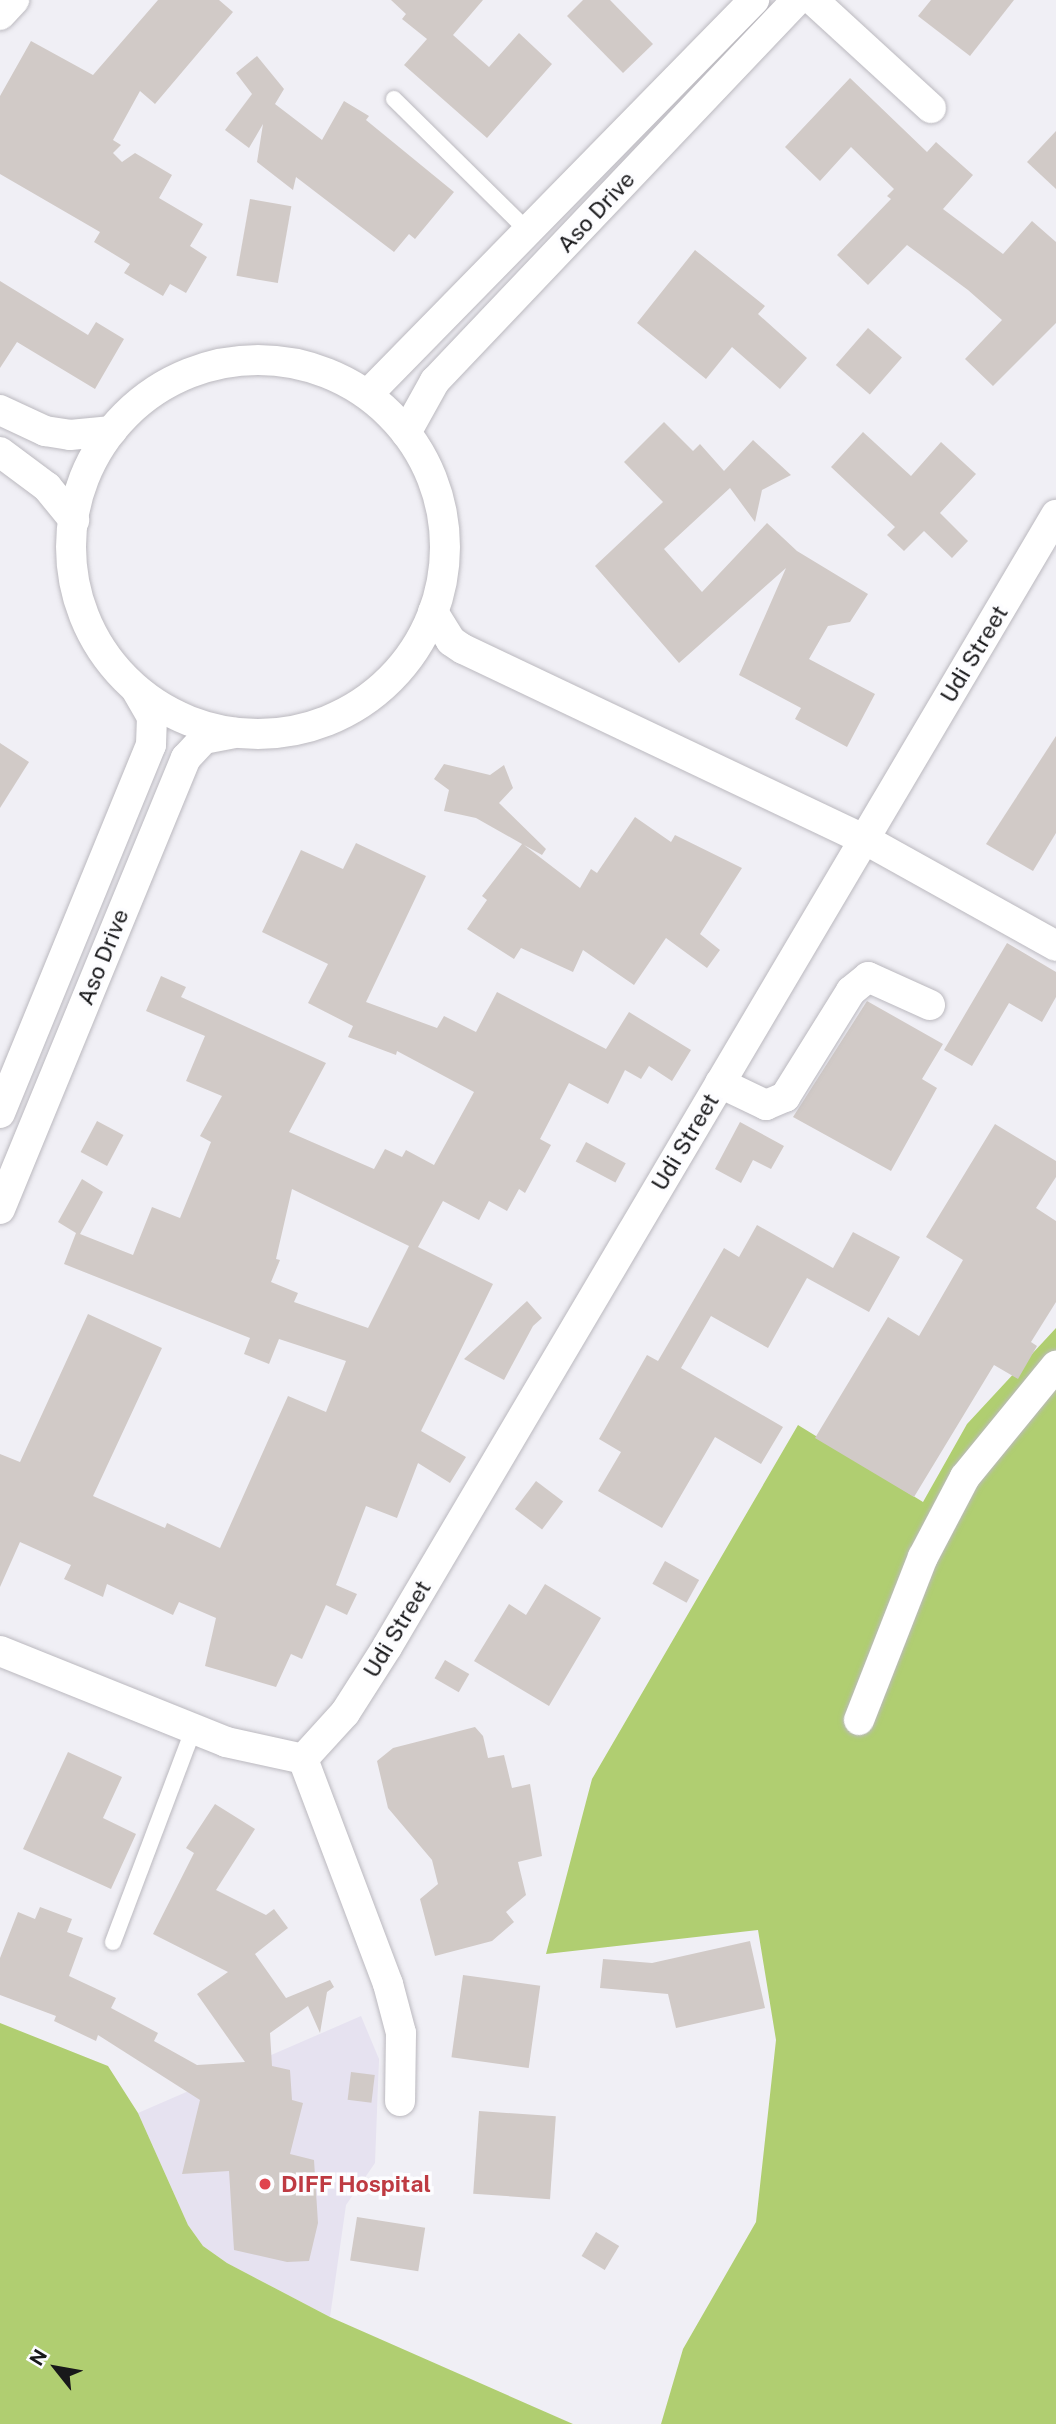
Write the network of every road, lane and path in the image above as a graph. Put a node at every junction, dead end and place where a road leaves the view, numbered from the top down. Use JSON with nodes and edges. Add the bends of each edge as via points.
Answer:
{"nodes":[{"id":1,"x":14,"y":0,"type":"edge"},
{"id":2,"x":754,"y":0,"type":"edge"},
{"id":3,"x":797,"y":0,"type":"edge"},
{"id":4,"x":813,"y":0,"type":"edge"},
{"id":5,"x":0,"y":15,"type":"edge"},
{"id":6,"x":394,"y":99,"type":"dead end"},
{"id":7,"x":930,"y":108,"type":"dead end"},
{"id":8,"x":529,"y":232,"type":"junction"},
{"id":9,"x":368,"y":394,"type":"junction"},
{"id":10,"x":0,"y":410,"type":"edge"},
{"id":11,"x":112,"y":431,"type":"junction"},
{"id":12,"x":406,"y":433,"type":"junction"},
{"id":13,"x":0,"y":452,"type":"edge"},
{"id":14,"x":1056,"y":515,"type":"edge"},
{"id":15,"x":74,"y":520,"type":"junction"},
{"id":16,"x":433,"y":612,"type":"junction"},
{"id":17,"x":137,"y":691,"type":"junction"},
{"id":18,"x":234,"y":733,"type":"junction"},
{"id":19,"x":864,"y":839,"type":"junction"},
{"id":20,"x":1056,"y":946,"type":"edge"},
{"id":21,"x":930,"y":1005,"type":"dead end"},
{"id":22,"x":720,"y":1083,"type":"junction"},
{"id":23,"x":0,"y":1113,"type":"edge"},
{"id":24,"x":0,"y":1209,"type":"edge"},
{"id":25,"x":1056,"y":1366,"type":"edge"},
{"id":26,"x":0,"y":1651,"type":"edge"},
{"id":27,"x":859,"y":1720,"type":"dead end"},
{"id":28,"x":194,"y":1730,"type":"junction"},
{"id":29,"x":303,"y":1759,"type":"junction"},
{"id":30,"x":113,"y":1942,"type":"dead end"},
{"id":31,"x":400,"y":2101,"type":"dead end"}],
"edges":[{"from":1,"to":5,"type":"street"},
{"from":2,"to":8,"type":"street","name":"Aso Drive"},
{"from":3,"to":12,"type":"street","name":"Aso Drive","via":[[435,382]]},
{"from":4,"to":7,"type":"street"},
{"from":6,"to":8,"type":"lane"},
{"from":8,"to":9,"type":"street","name":"Aso Drive"},
{"from":9,"to":11,"type":"street","via":[[334,375],[298,363],[260,359],[223,363],[186,374],[152,393]]},
{"from":9,"to":12,"type":"street"},
{"from":10,"to":11,"type":"street","via":[[45,431],[70,435]]},
{"from":11,"to":15,"type":"street","via":[[83,482]]},
{"from":12,"to":16,"type":"street","via":[[435,484],[444,521],[445,559]]},
{"from":13,"to":15,"type":"street","via":[[47,486]]},
{"from":14,"to":19,"type":"street","name":"Udi Street"},
{"from":15,"to":17,"type":"street","via":[[77,595],[91,631],[111,663]]},
{"from":16,"to":18,"type":"street","via":[[403,665],[377,692],[345,713],[309,727],[272,734]]},
{"from":16,"to":19,"type":"street","via":[[451,641],[463,649]]},
{"from":17,"to":18,"type":"street","via":[[166,711]]},
{"from":17,"to":23,"type":"street","name":"Aso Drive","via":[[152,718],[151,745]]},
{"from":18,"to":24,"type":"street","name":"Aso Drive","via":[[204,739],[186,758]]},
{"from":19,"to":20,"type":"street"},
{"from":19,"to":22,"type":"street","name":"Udi Street"},
{"from":21,"to":22,"type":"street","via":[[868,977],[851,991],[785,1097],[766,1105]]},
{"from":22,"to":29,"type":"street","name":"Udi Street","via":[[387,1647],[345,1713]]},
{"from":25,"to":27,"type":"street","via":[[965,1477],[923,1557]]},
{"from":26,"to":28,"type":"street"},
{"from":28,"to":29,"type":"street","via":[[260,1752]]},
{"from":28,"to":30,"type":"lane"},
{"from":29,"to":31,"type":"street","via":[[388,1984],[401,2033]]}]}
